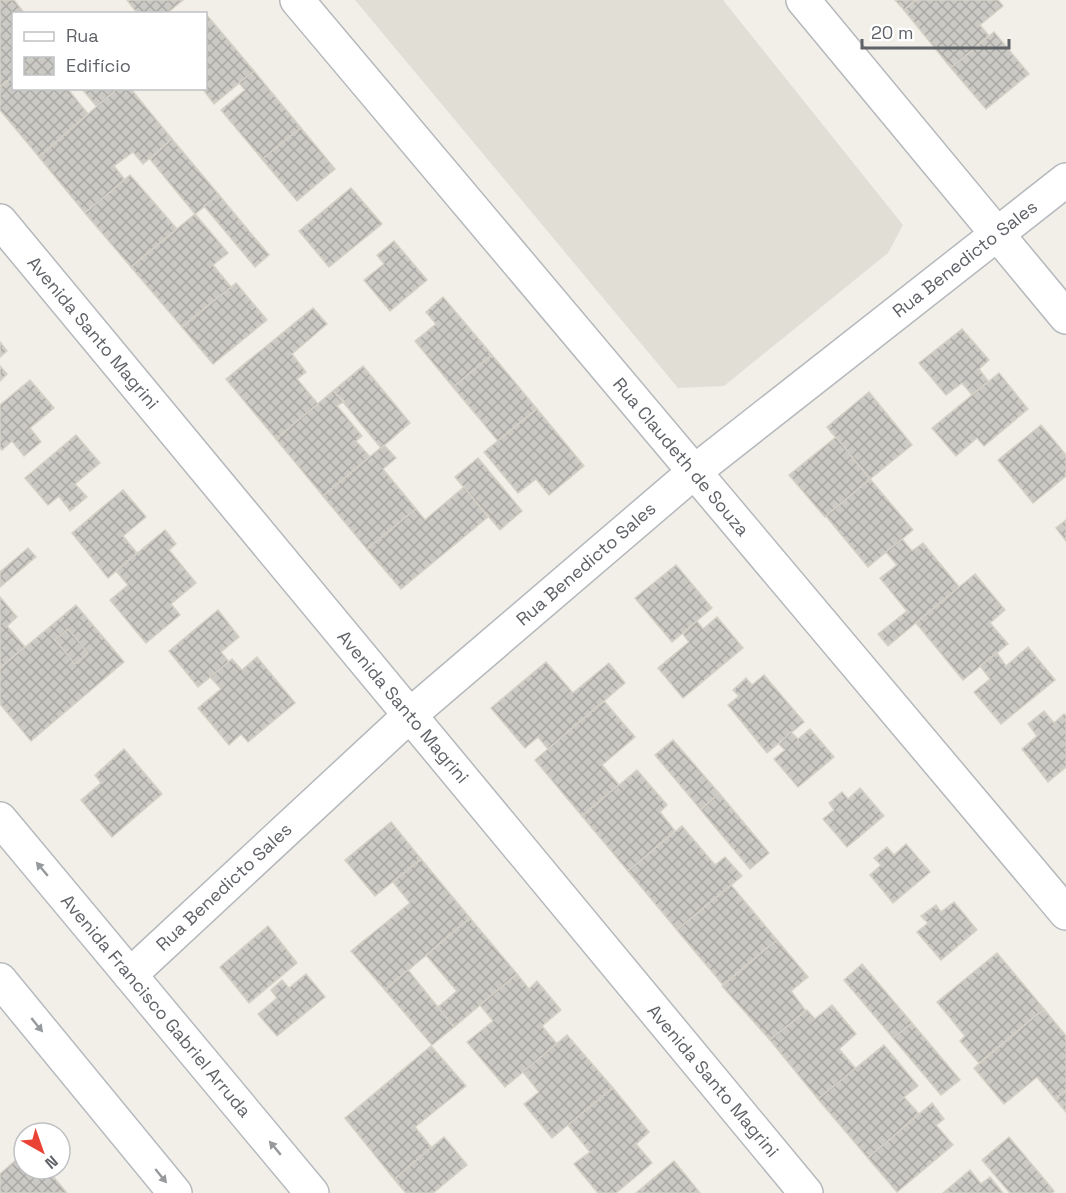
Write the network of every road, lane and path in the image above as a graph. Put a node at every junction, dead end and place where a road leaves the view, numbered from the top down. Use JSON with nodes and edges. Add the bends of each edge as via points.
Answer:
{"nodes":[{"id":1,"x":297,"y":0,"type":"edge"},
{"id":2,"x":803,"y":0,"type":"edge"},
{"id":3,"x":1066,"y":180,"type":"edge"},
{"id":4,"x":0,"y":221,"type":"edge"},
{"id":5,"x":997,"y":234,"type":"junction"},
{"id":6,"x":1066,"y":317,"type":"edge"},
{"id":7,"x":694,"y":472,"type":"junction"},
{"id":8,"x":410,"y":716,"type":"junction"},
{"id":9,"x":0,"y":819,"type":"edge"},
{"id":10,"x":1066,"y":914,"type":"edge"},
{"id":11,"x":130,"y":975,"type":"junction"},
{"id":12,"x":0,"y":980,"type":"edge"},
{"id":13,"x":175,"y":1193,"type":"edge"},
{"id":14,"x":312,"y":1193,"type":"edge"},
{"id":15,"x":806,"y":1193,"type":"edge"}],
"edges":[{"from":1,"to":7,"type":"street","name":"Rua Claudeth de Souza"},
{"from":2,"to":5,"type":"street"},
{"from":3,"to":5,"type":"street","name":"Rua Benedicto Sales"},
{"from":4,"to":8,"type":"street","name":"Avenida Santo Magrini"},
{"from":5,"to":6,"type":"street"},
{"from":5,"to":7,"type":"street","name":"Rua Benedicto Sales"},
{"from":7,"to":8,"type":"street","name":"Rua Benedicto Sales"},
{"from":7,"to":10,"type":"street","name":"Rua Claudeth de Souza"},
{"from":8,"to":11,"type":"street","name":"Rua Benedicto Sales"},
{"from":8,"to":15,"type":"street","name":"Avenida Santo Magrini"},
{"from":11,"to":9,"type":"street","name":"Avenida Francisco Gabriel Arruda","one_way":true},
{"from":14,"to":11,"type":"street","name":"Avenida Francisco Gabriel Arruda","one_way":true},
{"from":12,"to":13,"type":"street","one_way":true}]}
